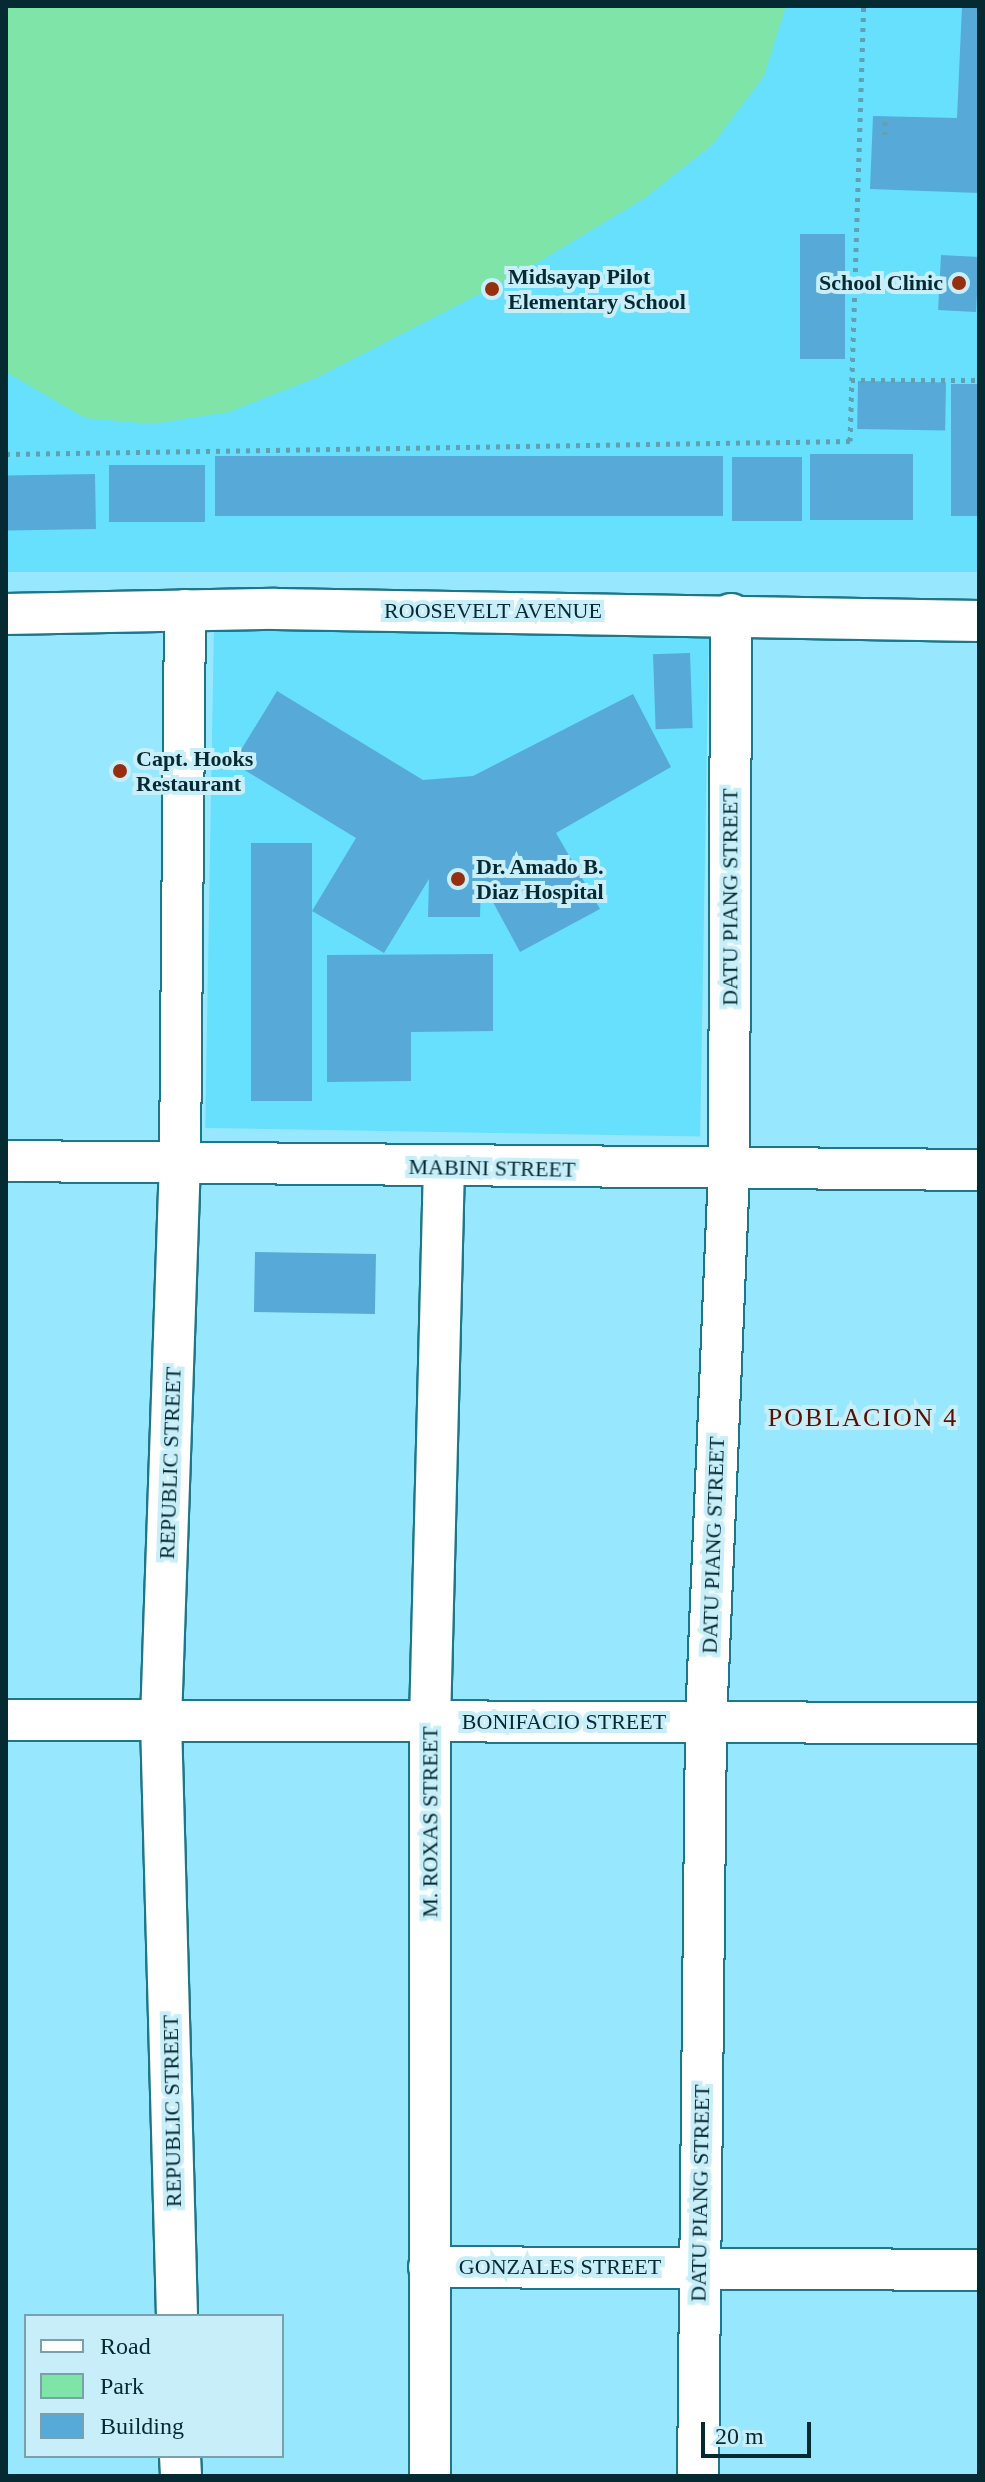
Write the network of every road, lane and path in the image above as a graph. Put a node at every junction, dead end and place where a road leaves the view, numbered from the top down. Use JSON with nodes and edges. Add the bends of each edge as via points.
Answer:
{"nodes":[{"id":1,"x":864,"y":6,"type":"edge"},
{"id":2,"x":885,"y":116,"type":"dead end"},
{"id":3,"x":885,"y":135,"type":"dead end"},
{"id":4,"x":851,"y":380,"type":"junction"},
{"id":5,"x":979,"y":380,"type":"edge"},
{"id":6,"x":6,"y":454,"type":"edge"},
{"id":7,"x":185,"y":610,"type":"junction"},
{"id":8,"x":6,"y":614,"type":"edge"},
{"id":9,"x":731,"y":614,"type":"junction"},
{"id":10,"x":979,"y":621,"type":"edge"},
{"id":11,"x":180,"y":1159,"type":"junction"},
{"id":12,"x":6,"y":1161,"type":"edge"},
{"id":13,"x":444,"y":1167,"type":"junction"},
{"id":14,"x":979,"y":1170,"type":"edge"},
{"id":15,"x":729,"y":1172,"type":"junction"},
{"id":16,"x":6,"y":1720,"type":"edge"},
{"id":17,"x":161,"y":1721,"type":"junction"},
{"id":18,"x":430,"y":1722,"type":"junction"},
{"id":19,"x":706,"y":1722,"type":"junction"},
{"id":20,"x":979,"y":1723,"type":"edge"},
{"id":21,"x":699,"y":2266,"type":"junction"},
{"id":22,"x":429,"y":2267,"type":"junction"},
{"id":23,"x":979,"y":2270,"type":"edge"},
{"id":24,"x":177,"y":2314,"type":"edge"},
{"id":25,"x":430,"y":2476,"type":"edge"},
{"id":26,"x":698,"y":2476,"type":"edge"}],
"edges":[{"from":1,"to":4,"type":"path"},
{"from":2,"to":3,"type":"path"},
{"from":4,"to":5,"type":"path"},
{"from":4,"to":6,"type":"path","via":[[850,441]]},
{"from":7,"to":8,"type":"street","name":"ROOSEVELT AVENUE"},
{"from":7,"to":9,"type":"street","name":"ROOSEVELT AVENUE"},
{"from":7,"to":11,"type":"street","name":"REPUBLIC STREET"},
{"from":9,"to":10,"type":"street","name":"ROOSEVELT AVENUE"},
{"from":9,"to":15,"type":"street","name":"DATU PIANG STREET"},
{"from":11,"to":12,"type":"street","name":"MABINI STREET"},
{"from":11,"to":13,"type":"street","name":"MABINI STREET"},
{"from":11,"to":17,"type":"street","name":"REPUBLIC STREET"},
{"from":13,"to":15,"type":"street","name":"MABINI STREET"},
{"from":13,"to":18,"type":"street","name":"M. ROXAS STREET"},
{"from":14,"to":15,"type":"street","name":"MABINI STREET"},
{"from":15,"to":19,"type":"street","name":"DATU PIANG STREET"},
{"from":16,"to":17,"type":"street","name":"BONIFACIO STREET"},
{"from":17,"to":18,"type":"street","name":"BONIFACIO STREET"},
{"from":17,"to":24,"type":"street","name":"REPUBLIC STREET"},
{"from":18,"to":19,"type":"street","name":"BONIFACIO STREET"},
{"from":18,"to":22,"type":"street","name":"M. ROXAS STREET"},
{"from":19,"to":20,"type":"street","name":"BONIFACIO STREET"},
{"from":19,"to":21,"type":"street","name":"DATU PIANG STREET"},
{"from":21,"to":22,"type":"street","name":"GONZALES STREET"},
{"from":21,"to":23,"type":"street","name":"GONZALES STREET"},
{"from":21,"to":26,"type":"street","name":"DATU PIANG STREET"},
{"from":22,"to":25,"type":"street","name":"M. ROXAS STREET"}]}
